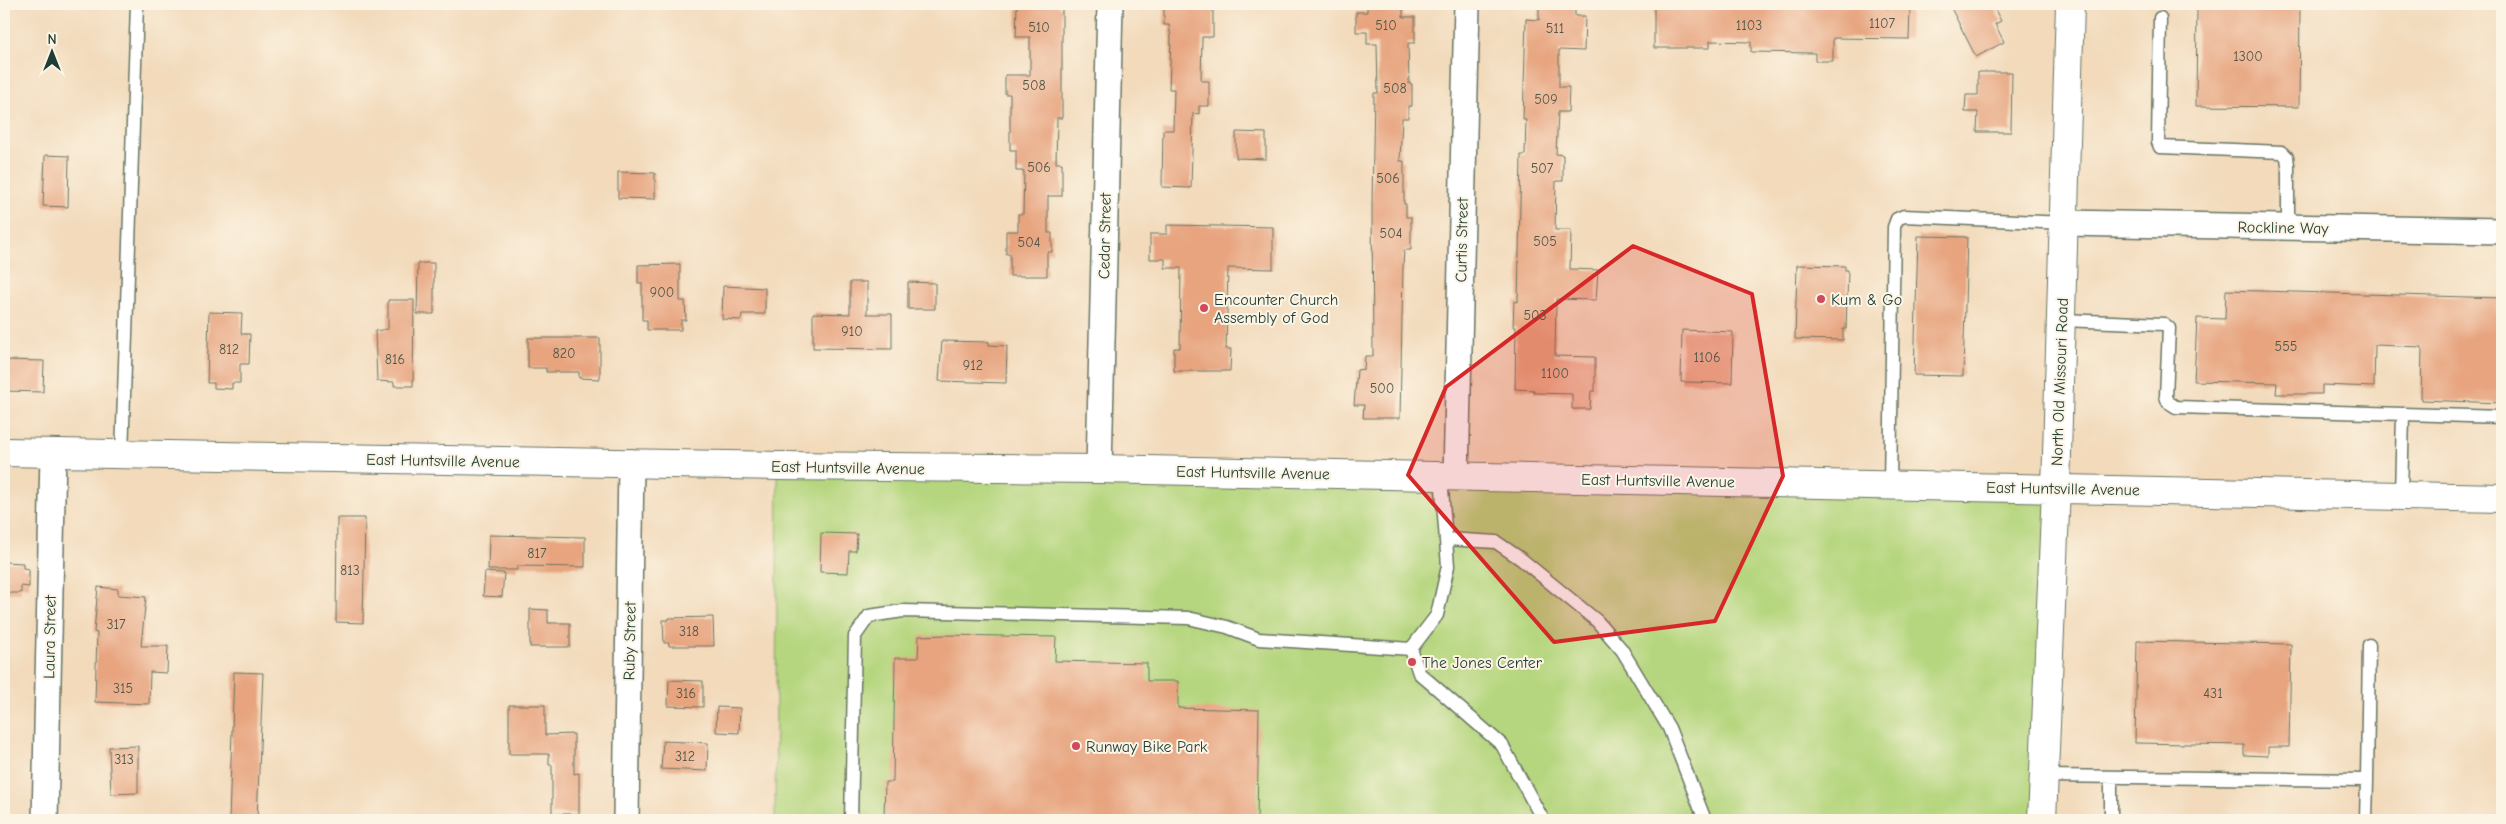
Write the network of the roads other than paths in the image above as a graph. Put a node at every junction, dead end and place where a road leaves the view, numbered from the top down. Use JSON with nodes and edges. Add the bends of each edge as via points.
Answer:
{"nodes":[{"id":1,"x":137,"y":4,"type":"edge"},
{"id":2,"x":1110,"y":4,"type":"edge"},
{"id":3,"x":1467,"y":4,"type":"edge"},
{"id":4,"x":2070,"y":4,"type":"edge"},
{"id":5,"x":2160,"y":18,"type":"dead end"},
{"id":6,"x":2064,"y":222,"type":"junction"},
{"id":7,"x":2288,"y":227,"type":"junction"},
{"id":8,"x":2502,"y":230,"type":"edge"},
{"id":9,"x":2061,"y":320,"type":"junction"},
{"id":10,"x":2403,"y":415,"type":"junction"},
{"id":11,"x":2502,"y":416,"type":"edge"},
{"id":12,"x":4,"y":452,"type":"edge"},
{"id":13,"x":53,"y":454,"type":"junction"},
{"id":14,"x":122,"y":455,"type":"junction"},
{"id":15,"x":631,"y":462,"type":"junction"},
{"id":16,"x":1099,"y":469,"type":"junction"},
{"id":17,"x":1448,"y":476,"type":"junction"},
{"id":18,"x":1890,"y":485,"type":"junction"},
{"id":19,"x":2056,"y":488,"type":"junction"},
{"id":20,"x":2401,"y":496,"type":"junction"},
{"id":21,"x":2502,"y":498,"type":"edge"},
{"id":22,"x":1447,"y":539,"type":"junction"},
{"id":23,"x":2369,"y":645,"type":"dead end"},
{"id":24,"x":1411,"y":649,"type":"junction"},
{"id":25,"x":2044,"y":776,"type":"junction"},
{"id":26,"x":2111,"y":777,"type":"junction"},
{"id":27,"x":2367,"y":780,"type":"junction"},
{"id":28,"x":45,"y":820,"type":"edge"},
{"id":29,"x":626,"y":820,"type":"edge"},
{"id":30,"x":851,"y":820,"type":"edge"},
{"id":31,"x":1542,"y":820,"type":"edge"},
{"id":32,"x":1705,"y":820,"type":"edge"},
{"id":33,"x":2042,"y":820,"type":"edge"},
{"id":34,"x":2111,"y":820,"type":"edge"},
{"id":35,"x":2366,"y":820,"type":"edge"}],
"edges":[{"from":1,"to":14,"type":"lane"},
{"from":2,"to":16,"type":"street","name":"Cedar Street"},
{"from":3,"to":17,"type":"street","name":"Curtis Street"},
{"from":4,"to":6,"type":"main road","name":"North Old Missouri Road"},
{"from":5,"to":7,"type":"lane","via":[[2160,147],[2282,152],[2288,164]]},
{"from":6,"to":7,"type":"street","name":"Rockline Way"},
{"from":6,"to":9,"type":"main road","name":"North Old Missouri Road"},
{"from":6,"to":18,"type":"lane","via":[[1904,216],[1897,219],[1894,227]]},
{"from":7,"to":8,"type":"street","name":"Rockline Way"},
{"from":9,"to":10,"type":"lane","via":[[2164,324],[2168,328],[2166,396],[2168,402],[2176,407]]},
{"from":9,"to":19,"type":"main road","name":"North Old Missouri Road"},
{"from":10,"to":11,"type":"lane"},
{"from":10,"to":20,"type":"lane"},
{"from":12,"to":13,"type":"main road","name":"East Huntsville Avenue"},
{"from":13,"to":14,"type":"main road","name":"East Huntsville Avenue"},
{"from":13,"to":28,"type":"street","name":"Laura Street"},
{"from":14,"to":15,"type":"main road","name":"East Huntsville Avenue"},
{"from":15,"to":16,"type":"main road","name":"East Huntsville Avenue"},
{"from":15,"to":29,"type":"street","name":"Ruby Street"},
{"from":16,"to":17,"type":"main road","name":"East Huntsville Avenue"},
{"from":17,"to":18,"type":"main road","name":"East Huntsville Avenue"},
{"from":17,"to":22,"type":"lane"},
{"from":18,"to":19,"type":"main road","name":"East Huntsville Avenue"},
{"from":19,"to":20,"type":"main road","name":"East Huntsville Avenue"},
{"from":19,"to":25,"type":"main road","name":"North Old Missouri Road"},
{"from":20,"to":21,"type":"main road","name":"East Huntsville Avenue"},
{"from":22,"to":24,"type":"lane","via":[[1448,566],[1437,615]]},
{"from":22,"to":32,"type":"lane","via":[[1496,542],[1597,621],[1622,650],[1670,728]]},
{"from":23,"to":27,"type":"lane"},
{"from":24,"to":30,"type":"lane","via":[[1259,639],[1188,618],[904,611],[869,616],[855,636]]},
{"from":24,"to":31,"type":"lane","via":[[1420,674],[1502,745]]},
{"from":25,"to":26,"type":"lane"},
{"from":25,"to":33,"type":"main road","name":"North Old Missouri Road"},
{"from":26,"to":27,"type":"lane"},
{"from":26,"to":34,"type":"lane"},
{"from":27,"to":35,"type":"lane"}]}
